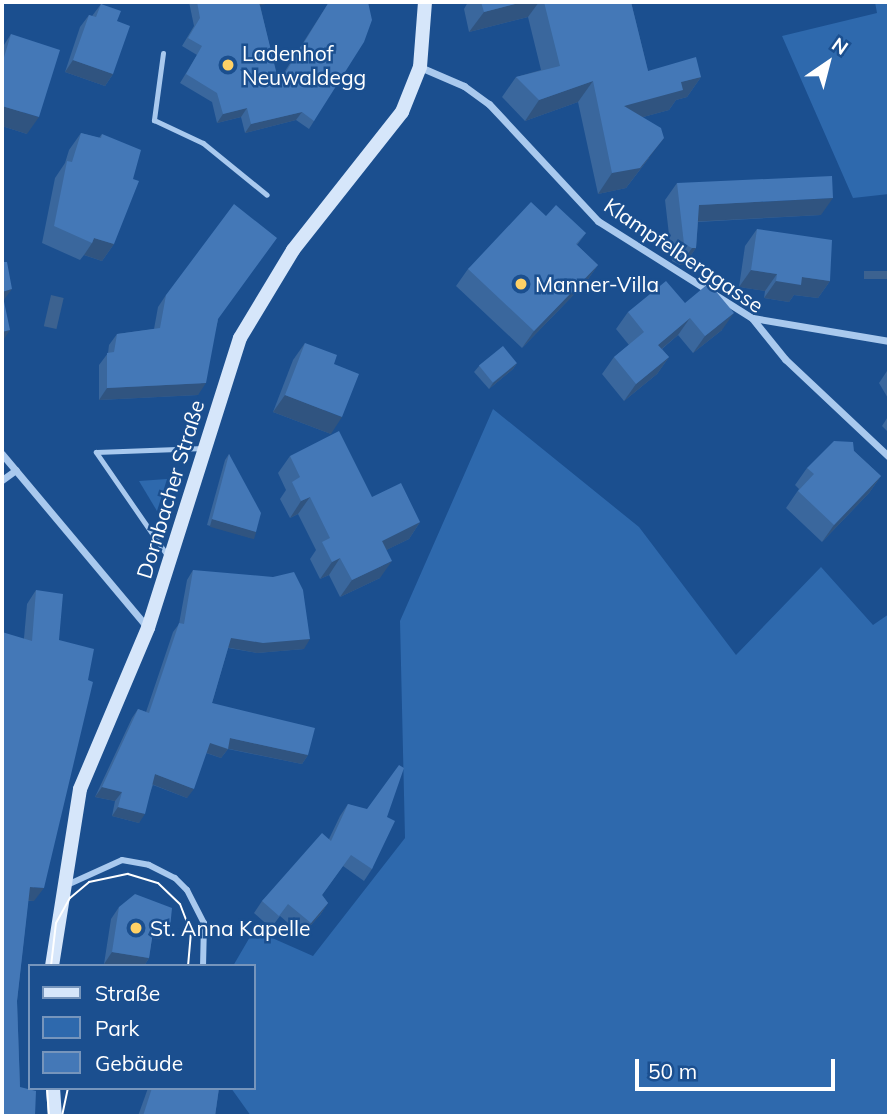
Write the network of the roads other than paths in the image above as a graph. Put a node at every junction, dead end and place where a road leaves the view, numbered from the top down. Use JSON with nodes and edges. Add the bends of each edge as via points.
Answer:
{"nodes":[{"id":1,"x":425,"y":2,"type":"edge"},
{"id":2,"x":163,"y":53,"type":"dead end"},
{"id":3,"x":420,"y":67,"type":"junction"},
{"id":4,"x":267,"y":195,"type":"dead end"},
{"id":5,"x":752,"y":318,"type":"junction"},
{"id":6,"x":889,"y":341,"type":"edge"},
{"id":7,"x":204,"y":448,"type":"junction"},
{"id":8,"x":2,"y":454,"type":"edge"},
{"id":9,"x":889,"y":457,"type":"edge"},
{"id":10,"x":16,"y":470,"type":"junction"},
{"id":11,"x":2,"y":480,"type":"edge"},
{"id":12,"x":170,"y":560,"type":"junction"},
{"id":13,"x":148,"y":628,"type":"junction"},
{"id":14,"x":62,"y":887,"type":"junction"},
{"id":15,"x":52,"y":964,"type":"edge"},
{"id":16,"x":203,"y":964,"type":"edge"},
{"id":17,"x":54,"y":1090,"type":"edge"},
{"id":18,"x":55,"y":1116,"type":"edge"}],
"edges":[{"from":1,"to":3,"type":"main road","name":"Dornbacher Straße"},
{"from":2,"to":4,"type":"lane","via":[[154,120],[203,143]]},
{"from":3,"to":5,"type":"street","name":"Klampfelberggasse","via":[[464,86],[489,104],[598,221]]},
{"from":3,"to":7,"type":"main road","name":"Dornbacher Straße","via":[[398,118],[310,227],[247,322]]},
{"from":5,"to":6,"type":"street"},
{"from":5,"to":9,"type":"street","name":"Klampfelberggasse","via":[[785,359]]},
{"from":7,"to":12,"type":"main road","name":"Dornbacher Straße"},
{"from":7,"to":12,"type":"lane","via":[[96,452]]},
{"from":8,"to":10,"type":"street"},
{"from":10,"to":11,"type":"street"},
{"from":10,"to":13,"type":"street"},
{"from":12,"to":13,"type":"main road","name":"Dornbacher Straße"},
{"from":13,"to":14,"type":"main road","name":"Dornbacher Straße","via":[[80,789]]},
{"from":14,"to":15,"type":"main road","name":"Dornbacher Straße"},
{"from":14,"to":16,"type":"street","via":[[122,860],[161,870],[187,890],[196,905],[206,941]]},
{"from":17,"to":18,"type":"main road"}]}
